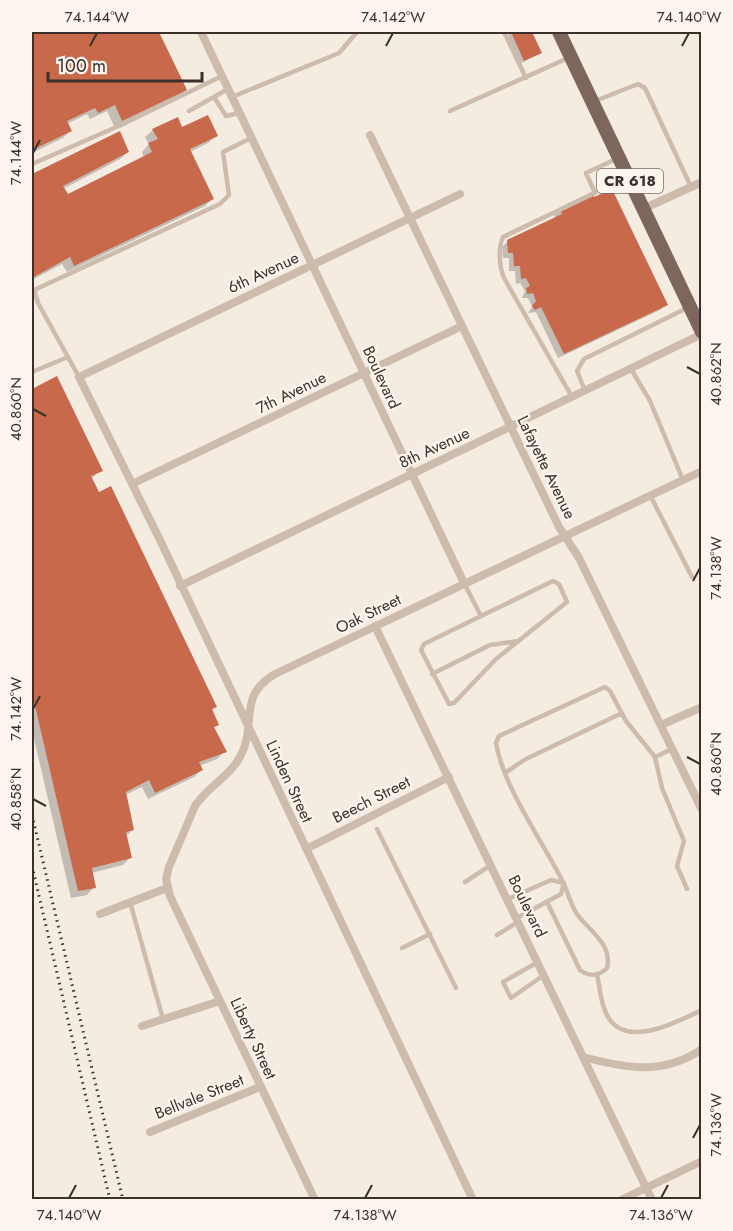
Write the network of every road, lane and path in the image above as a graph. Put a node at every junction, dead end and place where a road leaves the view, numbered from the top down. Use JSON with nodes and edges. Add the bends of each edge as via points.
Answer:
{"nodes":[{"id":1,"x":201,"y":32,"type":"edge"},
{"id":2,"x":357,"y":32,"type":"edge"},
{"id":3,"x":504,"y":32,"type":"edge"},
{"id":4,"x":559,"y":32,"type":"edge"},
{"id":5,"x":571,"y":57,"type":"junction"},
{"id":6,"x":222,"y":76,"type":"junction"},
{"id":7,"x":526,"y":78,"type":"junction"},
{"id":8,"x":230,"y":93,"type":"junction"},
{"id":9,"x":214,"y":97,"type":"junction"},
{"id":10,"x":592,"y":101,"type":"junction"},
{"id":11,"x":189,"y":111,"type":"dead end"},
{"id":12,"x":450,"y":111,"type":"dead end"},
{"id":13,"x":240,"y":113,"type":"junction"},
{"id":14,"x":370,"y":135,"type":"dead end"},
{"id":15,"x":251,"y":138,"type":"junction"},
{"id":16,"x":619,"y":158,"type":"junction"},
{"id":17,"x":32,"y":164,"type":"edge"},
{"id":18,"x":702,"y":182,"type":"edge"},
{"id":19,"x":691,"y":187,"type":"junction"},
{"id":20,"x":460,"y":194,"type":"dead end"},
{"id":21,"x":643,"y":209,"type":"junction"},
{"id":22,"x":410,"y":219,"type":"junction"},
{"id":23,"x":312,"y":266,"type":"junction"},
{"id":24,"x":33,"y":291,"type":"edge"},
{"id":25,"x":690,"y":306,"type":"junction"},
{"id":26,"x":462,"y":326,"type":"junction"},
{"id":27,"x":702,"y":333,"type":"edge"},
{"id":28,"x":68,"y":357,"type":"junction"},
{"id":29,"x":631,"y":369,"type":"junction"},
{"id":30,"x":32,"y":372,"type":"edge"},
{"id":31,"x":364,"y":373,"type":"junction"},
{"id":32,"x":79,"y":376,"type":"junction"},
{"id":33,"x":585,"y":390,"type":"junction"},
{"id":34,"x":572,"y":397,"type":"junction"},
{"id":35,"x":511,"y":428,"type":"junction"},
{"id":36,"x":702,"y":471,"type":"edge"},
{"id":37,"x":412,"y":474,"type":"junction"},
{"id":38,"x":683,"y":480,"type":"junction"},
{"id":39,"x":132,"y":484,"type":"junction"},
{"id":40,"x":650,"y":495,"type":"junction"},
{"id":41,"x":566,"y":536,"type":"junction"},
{"id":42,"x":692,"y":577,"type":"dead end"},
{"id":43,"x":464,"y":583,"type":"junction"},
{"id":44,"x":180,"y":586,"type":"junction"},
{"id":45,"x":481,"y":616,"type":"junction"},
{"id":46,"x":375,"y":626,"type":"junction"},
{"id":47,"x":518,"y":641,"type":"junction"},
{"id":48,"x":432,"y":674,"type":"junction"},
{"id":49,"x":702,"y":707,"type":"edge"},
{"id":50,"x":622,"y":713,"type":"junction"},
{"id":51,"x":661,"y":725,"type":"junction"},
{"id":52,"x":247,"y":726,"type":"junction"},
{"id":53,"x":672,"y":748,"type":"junction"},
{"id":54,"x":655,"y":756,"type":"junction"},
{"id":55,"x":505,"y":773,"type":"junction"},
{"id":56,"x":449,"y":777,"type":"junction"},
{"id":57,"x":702,"y":810,"type":"edge"},
{"id":58,"x":378,"y":829,"type":"dead end"},
{"id":59,"x":306,"y":849,"type":"junction"},
{"id":60,"x":491,"y":865,"type":"junction"},
{"id":61,"x":465,"y":882,"type":"dead end"},
{"id":62,"x":564,"y":883,"type":"junction"},
{"id":63,"x":167,"y":888,"type":"junction"},
{"id":64,"x":687,"y":889,"type":"dead end"},
{"id":65,"x":508,"y":899,"type":"junction"},
{"id":66,"x":130,"y":902,"type":"junction"},
{"id":67,"x":547,"y":902,"type":"junction"},
{"id":68,"x":100,"y":914,"type":"dead end"},
{"id":69,"x":518,"y":920,"type":"junction"},
{"id":70,"x":430,"y":934,"type":"junction"},
{"id":71,"x":497,"y":935,"type":"dead end"},
{"id":72,"x":402,"y":948,"type":"dead end"},
{"id":73,"x":538,"y":962,"type":"junction"},
{"id":74,"x":597,"y":974,"type":"junction"},
{"id":75,"x":544,"y":975,"type":"junction"},
{"id":76,"x":456,"y":988,"type":"dead end"},
{"id":77,"x":220,"y":1001,"type":"junction"},
{"id":78,"x":702,"y":1010,"type":"edge"},
{"id":79,"x":164,"y":1019,"type":"junction"},
{"id":80,"x":142,"y":1026,"type":"dead end"},
{"id":81,"x":702,"y":1050,"type":"edge"},
{"id":82,"x":583,"y":1057,"type":"junction"},
{"id":83,"x":260,"y":1087,"type":"junction"},
{"id":84,"x":150,"y":1132,"type":"dead end"},
{"id":85,"x":702,"y":1161,"type":"edge"},
{"id":86,"x":646,"y":1187,"type":"junction"},
{"id":87,"x":315,"y":1200,"type":"edge"},
{"id":88,"x":473,"y":1200,"type":"edge"},
{"id":89,"x":621,"y":1200,"type":"edge"},
{"id":90,"x":652,"y":1200,"type":"edge"}],
"edges":[{"from":1,"to":6,"type":"street","name":"Boulevard"},
{"from":2,"to":8,"type":"lane","via":[[339,53]]},
{"from":3,"to":7,"type":"lane"},
{"from":4,"to":5,"type":"main road","number":"CR 618"},
{"from":5,"to":7,"type":"lane"},
{"from":5,"to":10,"type":"main road","number":"CR 618"},
{"from":6,"to":8,"type":"street","name":"Boulevard"},
{"from":6,"to":17,"type":"lane"},
{"from":7,"to":12,"type":"lane"},
{"from":8,"to":9,"type":"lane"},
{"from":8,"to":13,"type":"street","name":"Boulevard"},
{"from":9,"to":11,"type":"lane"},
{"from":9,"to":13,"type":"lane","via":[[226,116]]},
{"from":10,"to":16,"type":"main road","number":"CR 618"},
{"from":10,"to":19,"type":"lane","via":[[638,84],[645,88]]},
{"from":13,"to":15,"type":"street","name":"Boulevard"},
{"from":14,"to":22,"type":"street","name":"Lafayette Avenue"},
{"from":15,"to":23,"type":"street","name":"Boulevard"},
{"from":15,"to":24,"type":"lane","via":[[223,152],[229,195],[220,204]]},
{"from":16,"to":21,"type":"main road","number":"CR 618"},
{"from":16,"to":34,"type":"lane","via":[[586,173],[595,193],[503,237],[501,242],[500,270]]},
{"from":18,"to":19,"type":"street"},
{"from":19,"to":21,"type":"street"},
{"from":20,"to":22,"type":"street","name":"6th Avenue"},
{"from":21,"to":25,"type":"main road","number":"CR 618"},
{"from":22,"to":23,"type":"street","name":"6th Avenue"},
{"from":22,"to":26,"type":"street","name":"Lafayette Avenue"},
{"from":23,"to":31,"type":"street","name":"Boulevard"},
{"from":23,"to":32,"type":"street","name":"6th Avenue"},
{"from":24,"to":28,"type":"lane"},
{"from":25,"to":27,"type":"main road","number":"CR 618"},
{"from":25,"to":33,"type":"lane","via":[[584,359],[577,371]]},
{"from":26,"to":31,"type":"street","name":"7th Avenue"},
{"from":26,"to":35,"type":"street","name":"Lafayette Avenue"},
{"from":27,"to":29,"type":"street","name":"8th Avenue"},
{"from":28,"to":30,"type":"lane"},
{"from":28,"to":32,"type":"lane"},
{"from":29,"to":33,"type":"street","name":"8th Avenue"},
{"from":29,"to":38,"type":"lane","via":[[650,401]]},
{"from":31,"to":37,"type":"street","name":"Boulevard"},
{"from":31,"to":39,"type":"street","name":"7th Avenue"},
{"from":32,"to":39,"type":"street","name":"Linden Street"},
{"from":33,"to":34,"type":"street","name":"8th Avenue"},
{"from":34,"to":35,"type":"street","name":"8th Avenue"},
{"from":35,"to":37,"type":"street","name":"8th Avenue"},
{"from":35,"to":41,"type":"street","name":"Lafayette Avenue"},
{"from":36,"to":38,"type":"street","name":"Oak Street"},
{"from":37,"to":43,"type":"street","name":"Boulevard"},
{"from":37,"to":44,"type":"street","name":"8th Avenue"},
{"from":38,"to":40,"type":"street","name":"Oak Street"},
{"from":39,"to":44,"type":"street","name":"Linden Street"},
{"from":40,"to":41,"type":"street","name":"Oak Street"},
{"from":40,"to":42,"type":"lane"},
{"from":41,"to":43,"type":"street","name":"Oak Street"},
{"from":41,"to":51,"type":"street","name":"Lafayette Avenue"},
{"from":43,"to":45,"type":"lane"},
{"from":43,"to":46,"type":"street","name":"Oak Street"},
{"from":44,"to":52,"type":"street","name":"Linden Street"},
{"from":45,"to":47,"type":"lane","via":[[557,582],[566,595],[566,605]]},
{"from":45,"to":48,"type":"lane","via":[[424,644],[421,650]]},
{"from":46,"to":52,"type":"street","name":"Oak Street","via":[[262,681],[254,691]]},
{"from":46,"to":56,"type":"street","name":"Boulevard"},
{"from":47,"to":48,"type":"lane","via":[[490,645]]},
{"from":47,"to":48,"type":"lane","via":[[454,703],[445,700]]},
{"from":49,"to":51,"type":"street"},
{"from":50,"to":54,"type":"lane"},
{"from":50,"to":55,"type":"lane"},
{"from":50,"to":55,"type":"lane","via":[[606,687],[507,731],[496,743]]},
{"from":51,"to":53,"type":"street","name":"Lafayette Avenue"},
{"from":52,"to":59,"type":"street","name":"Linden Street"},
{"from":52,"to":63,"type":"street","name":"Oak Street","via":[[243,753],[233,769],[201,796],[190,815],[165,879]]},
{"from":53,"to":54,"type":"lane"},
{"from":53,"to":57,"type":"street","name":"Lafayette Avenue"},
{"from":54,"to":64,"type":"lane","via":[[662,788],[684,841],[677,866]]},
{"from":55,"to":62,"type":"lane"},
{"from":56,"to":59,"type":"street","name":"Beech Street"},
{"from":56,"to":60,"type":"street","name":"Boulevard"},
{"from":58,"to":70,"type":"lane"},
{"from":59,"to":88,"type":"street","name":"Linden Street"},
{"from":60,"to":61,"type":"lane"},
{"from":60,"to":65,"type":"street","name":"Boulevard"},
{"from":62,"to":65,"type":"lane","via":[[551,880]]},
{"from":62,"to":67,"type":"lane","via":[[561,894]]},
{"from":62,"to":74,"type":"lane","via":[[576,913],[599,937],[607,953],[607,968]]},
{"from":63,"to":66,"type":"street"},
{"from":63,"to":77,"type":"street","name":"Liberty Street"},
{"from":65,"to":69,"type":"street","name":"Boulevard"},
{"from":66,"to":68,"type":"street"},
{"from":66,"to":79,"type":"lane"},
{"from":67,"to":69,"type":"lane"},
{"from":67,"to":74,"type":"lane","via":[[580,970]]},
{"from":69,"to":71,"type":"lane"},
{"from":69,"to":73,"type":"street","name":"Boulevard"},
{"from":70,"to":72,"type":"lane"},
{"from":70,"to":76,"type":"lane"},
{"from":73,"to":75,"type":"street","name":"Boulevard"},
{"from":73,"to":75,"type":"lane","via":[[503,982],[511,998]]},
{"from":74,"to":78,"type":"lane","via":[[608,1018],[618,1029],[628,1032],[676,1022]]},
{"from":75,"to":82,"type":"street","name":"Boulevard"},
{"from":77,"to":79,"type":"street"},
{"from":77,"to":83,"type":"street","name":"Liberty Street"},
{"from":79,"to":80,"type":"street"},
{"from":81,"to":82,"type":"street","via":[[655,1068],[617,1066]]},
{"from":82,"to":86,"type":"street","name":"Boulevard"},
{"from":83,"to":84,"type":"street","name":"Bellvale Street"},
{"from":83,"to":87,"type":"street","name":"Liberty Street"},
{"from":85,"to":86,"type":"street"},
{"from":86,"to":89,"type":"street"},
{"from":86,"to":90,"type":"street","name":"Boulevard"}]}
